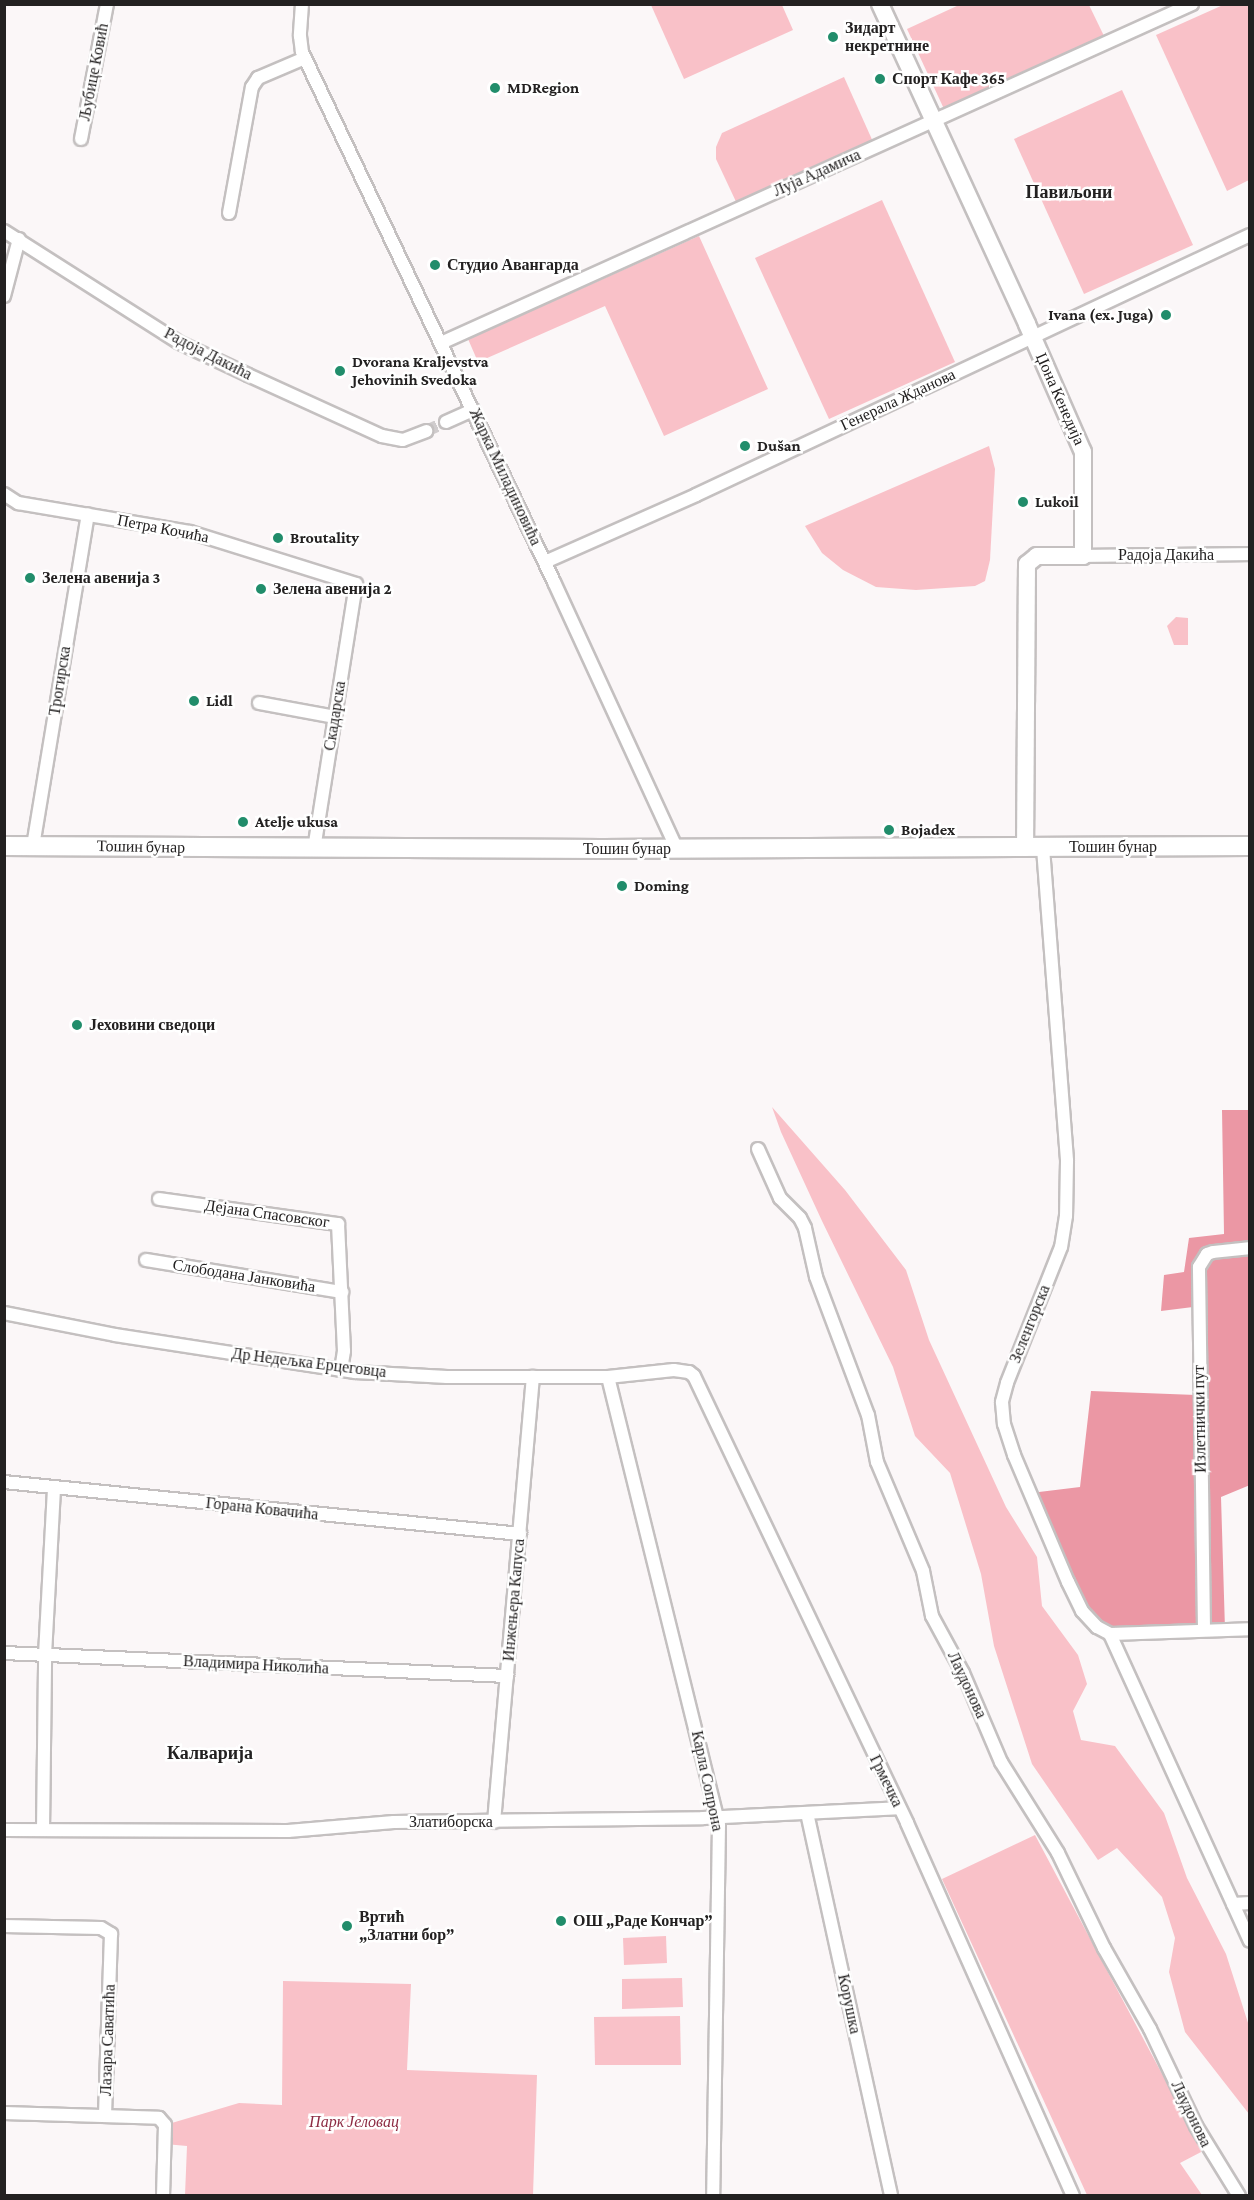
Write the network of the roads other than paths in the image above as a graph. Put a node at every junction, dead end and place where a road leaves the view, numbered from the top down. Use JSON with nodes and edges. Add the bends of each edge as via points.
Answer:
{"nodes":[{"id":1,"x":107,"y":4,"type":"edge"},
{"id":2,"x":302,"y":4,"type":"edge"},
{"id":3,"x":880,"y":4,"type":"edge"},
{"id":4,"x":1192,"y":4,"type":"edge"},
{"id":5,"x":305,"y":58,"type":"junction"},
{"id":6,"x":933,"y":121,"type":"junction"},
{"id":7,"x":81,"y":139,"type":"dead end"},
{"id":8,"x":229,"y":213,"type":"dead end"},
{"id":9,"x":4,"y":231,"type":"edge"},
{"id":10,"x":1250,"y":235,"type":"edge"},
{"id":11,"x":19,"y":239,"type":"junction"},
{"id":12,"x":4,"y":296,"type":"edge"},
{"id":13,"x":1032,"y":336,"type":"junction"},
{"id":14,"x":441,"y":343,"type":"junction"},
{"id":15,"x":473,"y":410,"type":"junction"},
{"id":16,"x":446,"y":422,"type":"tunnel mouth"},
{"id":17,"x":426,"y":431,"type":"tunnel mouth"},
{"id":18,"x":4,"y":494,"type":"edge"},
{"id":19,"x":88,"y":515,"type":"junction"},
{"id":20,"x":1250,"y":554,"type":"edge"},
{"id":21,"x":1083,"y":556,"type":"junction"},
{"id":22,"x":545,"y":562,"type":"junction"},
{"id":23,"x":356,"y":584,"type":"joint"},
{"id":24,"x":259,"y":703,"type":"dead end"},
{"id":25,"x":335,"y":717,"type":"junction"},
{"id":26,"x":4,"y":846,"type":"edge"},
{"id":27,"x":33,"y":846,"type":"junction"},
{"id":28,"x":1250,"y":846,"type":"edge"},
{"id":29,"x":314,"y":848,"type":"junction"},
{"id":30,"x":1034,"y":848,"type":"junction"},
{"id":31,"x":677,"y":849,"type":"junction"},
{"id":32,"x":758,"y":1149,"type":"dead end"},
{"id":33,"x":159,"y":1198,"type":"dead end"},
{"id":34,"x":1250,"y":1248,"type":"edge"},
{"id":35,"x":146,"y":1260,"type":"dead end"},
{"id":36,"x":342,"y":1292,"type":"junction"},
{"id":37,"x":4,"y":1313,"type":"edge"},
{"id":38,"x":341,"y":1370,"type":"junction"},
{"id":39,"x":689,"y":1372,"type":"joint"},
{"id":40,"x":533,"y":1377,"type":"junction"},
{"id":41,"x":608,"y":1377,"type":"junction"},
{"id":42,"x":4,"y":1482,"type":"edge"},
{"id":43,"x":54,"y":1487,"type":"junction"},
{"id":44,"x":520,"y":1534,"type":"junction"},
{"id":45,"x":1204,"y":1629,"type":"junction"},
{"id":46,"x":1250,"y":1629,"type":"edge"},
{"id":47,"x":1110,"y":1634,"type":"junction"},
{"id":48,"x":4,"y":1653,"type":"edge"},
{"id":49,"x":45,"y":1655,"type":"junction"},
{"id":50,"x":507,"y":1676,"type":"junction"},
{"id":51,"x":898,"y":1809,"type":"junction"},
{"id":52,"x":807,"y":1813,"type":"junction"},
{"id":53,"x":718,"y":1817,"type":"junction"},
{"id":54,"x":494,"y":1822,"type":"junction"},
{"id":55,"x":4,"y":1830,"type":"edge"},
{"id":56,"x":43,"y":1830,"type":"junction"},
{"id":57,"x":1250,"y":1903,"type":"edge"},
{"id":58,"x":1233,"y":1904,"type":"junction"},
{"id":59,"x":4,"y":1926,"type":"edge"},
{"id":60,"x":1250,"y":1941,"type":"edge"},
{"id":61,"x":4,"y":2113,"type":"edge"},
{"id":62,"x":105,"y":2116,"type":"junction"},
{"id":63,"x":163,"y":2196,"type":"edge"},
{"id":64,"x":713,"y":2196,"type":"edge"},
{"id":65,"x":891,"y":2196,"type":"edge"},
{"id":66,"x":1073,"y":2196,"type":"edge"},
{"id":67,"x":1239,"y":2196,"type":"edge"}],
"edges":[{"from":1,"to":7,"type":"street","name":"Љубице Ковић"},
{"from":2,"to":5,"type":"street","name":"Жарка Миладиновића","via":[[300,43]]},
{"from":3,"to":6,"type":"street","name":"Џона Кенедија"},
{"from":4,"to":6,"type":"street","name":"Луја Адамича"},
{"from":5,"to":8,"type":"street","via":[[258,78],[252,87]]},
{"from":5,"to":14,"type":"street","name":"Жарка Миладиновића"},
{"from":6,"to":13,"type":"street","name":"Џона Кенедија"},
{"from":6,"to":14,"type":"street","name":"Луја Адамича"},
{"from":9,"to":11,"type":"street","name":"Радоја Дакића"},
{"from":10,"to":13,"type":"street","name":"Генерала Жданова"},
{"from":11,"to":12,"type":"street"},
{"from":11,"to":17,"type":"street","name":"Радоја Дакића","via":[[178,342],[382,436],[403,440]]},
{"from":13,"to":21,"type":"street","name":"Џона Кенедија","via":[[1083,452]]},
{"from":13,"to":22,"type":"street","name":"Генерала Жданова"},
{"from":14,"to":15,"type":"street","name":"Жарка Миладиновића"},
{"from":15,"to":16,"type":"street"},
{"from":15,"to":22,"type":"street","name":"Жарка Миладиновића"},
{"from":18,"to":19,"type":"street","name":"Петра Кочића","via":[[18,503]]},
{"from":19,"to":23,"type":"street","name":"Петра Кочића","via":[[190,532]]},
{"from":19,"to":27,"type":"street","name":"Трогирска"},
{"from":20,"to":21,"type":"street","name":"Радоја Дакића"},
{"from":21,"to":30,"type":"street","via":[[1037,556],[1027,564]]},
{"from":22,"to":31,"type":"street","name":"Жарка Миладиновића"},
{"from":23,"to":25,"type":"street","name":"Скадарска"},
{"from":24,"to":25,"type":"street"},
{"from":25,"to":29,"type":"street","name":"Скадарска"},
{"from":26,"to":27,"type":"main road","name":"Тошин бунар"},
{"from":27,"to":29,"type":"main road","name":"Тошин бунар"},
{"from":28,"to":30,"type":"main road","name":"Тошин бунар"},
{"from":29,"to":31,"type":"main road","name":"Тошин бунар"},
{"from":30,"to":31,"type":"main road","name":"Тошин бунар"},
{"from":30,"to":47,"type":"street","name":"Зеленгорска","via":[[1067,1161],[1066,1216],[1061,1247],[1007,1383],[1002,1402],[1004,1424],[1082,1611]]},
{"from":32,"to":67,"type":"street","name":"Лаудонова","via":[[780,1198],[805,1228],[816,1277],[868,1415],[877,1462],[921,1565],[932,1616],[963,1673],[1001,1762],[1058,1853],[1196,2126]]},
{"from":33,"to":36,"type":"street","name":"Дејана Спасовског","via":[[338,1224]]},
{"from":34,"to":45,"type":"street","name":"Излетнички пут","via":[[1207,1254],[1199,1267]]},
{"from":35,"to":36,"type":"street","name":"Слободана Јанковића"},
{"from":36,"to":38,"type":"street","name":"Дејана Спасовског"},
{"from":37,"to":38,"type":"street","name":"Др Недељка Ерцеговца","via":[[115,1335]]},
{"from":38,"to":40,"type":"street","name":"Др Недељка Ерцеговца","via":[[447,1377]]},
{"from":39,"to":41,"type":"street","name":"Др Недељка Ерцеговца"},
{"from":39,"to":51,"type":"street","name":"Грмечка","via":[[698,1383]]},
{"from":40,"to":41,"type":"street","name":"Др Недељка Ерцеговца"},
{"from":40,"to":44,"type":"street","name":"Инжењера Капуса"},
{"from":41,"to":53,"type":"street","name":"Карла Сопрона"},
{"from":42,"to":43,"type":"street","name":"Горана Ковачића"},
{"from":43,"to":44,"type":"street","name":"Горана Ковачића"},
{"from":43,"to":49,"type":"street"},
{"from":44,"to":50,"type":"street","name":"Инжењера Капуса"},
{"from":45,"to":46,"type":"street"},
{"from":45,"to":47,"type":"street"},
{"from":47,"to":58,"type":"street"},
{"from":48,"to":49,"type":"street","name":"Владимира Николића"},
{"from":49,"to":50,"type":"street","name":"Владимира Николића"},
{"from":49,"to":56,"type":"street"},
{"from":50,"to":54,"type":"street","name":"Инжењера Капуса"},
{"from":51,"to":52,"type":"street","name":"Златиборска"},
{"from":51,"to":66,"type":"street","name":"Грмечка"},
{"from":52,"to":53,"type":"street","name":"Златиборска"},
{"from":52,"to":65,"type":"street","name":"Корушка"},
{"from":53,"to":54,"type":"street","name":"Златиборска"},
{"from":53,"to":64,"type":"street","name":"Карла Сопрона"},
{"from":54,"to":56,"type":"street","name":"Златиборска","via":[[394,1822],[288,1831]]},
{"from":55,"to":56,"type":"street","name":"Златиборска"},
{"from":57,"to":58,"type":"street"},
{"from":58,"to":60,"type":"street"},
{"from":59,"to":62,"type":"street","name":"Лазара Саватића","via":[[108,1930],[112,1939]]},
{"from":61,"to":62,"type":"street"},
{"from":62,"to":63,"type":"street","name":"Лазара Саватића","via":[[157,2118],[164,2122]]}]}
